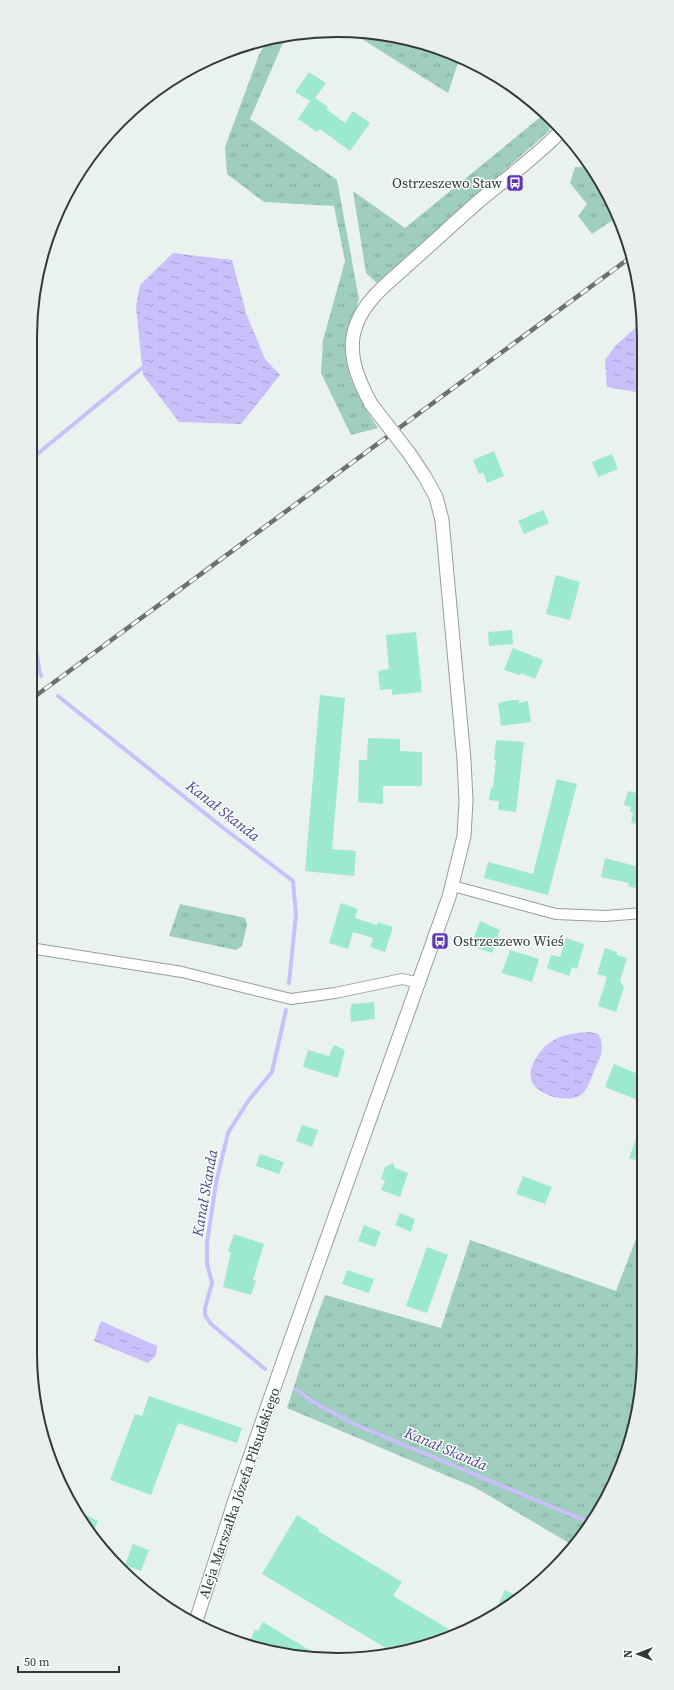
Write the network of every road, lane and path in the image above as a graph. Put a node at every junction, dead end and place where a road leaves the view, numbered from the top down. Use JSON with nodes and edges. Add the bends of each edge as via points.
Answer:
{"nodes":[{"id":1,"x":558,"y":134,"type":"edge"},
{"id":2,"x":453,"y":886,"type":"junction"},
{"id":3,"x":637,"y":913,"type":"edge"},
{"id":4,"x":37,"y":949,"type":"edge"},
{"id":5,"x":420,"y":983,"type":"junction"},
{"id":6,"x":197,"y":1618,"type":"edge"}],
"edges":[{"from":1,"to":2,"type":"street","name":"Aleja Marszałka Józefa Piłsudskiego","bridge":true,"via":[[372,298],[356,323],[352,344],[354,364],[361,384],[371,404],[425,477],[436,497],[443,532],[466,788],[464,836]]},
{"from":2,"to":3,"type":"street","via":[[556,914],[605,916]]},
{"from":2,"to":5,"type":"street","name":"Aleja Marszałka Józefa Piłsudskiego"},
{"from":4,"to":5,"type":"street","via":[[182,972],[291,999],[402,979]]},
{"from":5,"to":6,"type":"street","name":"Aleja Marszałka Józefa Piłsudskiego","via":[[283,1362]]}]}
